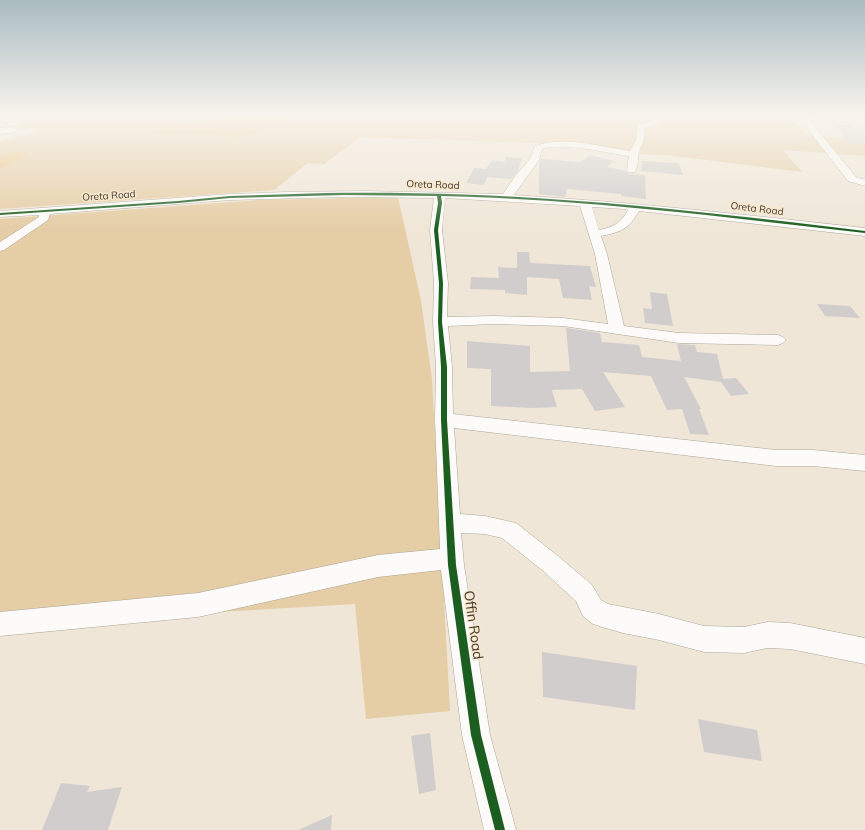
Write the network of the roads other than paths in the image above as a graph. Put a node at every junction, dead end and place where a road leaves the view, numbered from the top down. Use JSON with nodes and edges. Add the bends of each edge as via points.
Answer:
{"nodes":[{"id":1,"x":537,"y":153,"type":"edge"},
{"id":2,"x":625,"y":153,"type":"edge"},
{"id":3,"x":831,"y":153,"type":"edge"},
{"id":4,"x":634,"y":154,"type":"joint"},
{"id":5,"x":632,"y":170,"type":"dead end"},
{"id":6,"x":865,"y":183,"type":"edge"},
{"id":7,"x":439,"y":195,"type":"junction"},
{"id":8,"x":506,"y":198,"type":"junction"},
{"id":9,"x":585,"y":203,"type":"junction"},
{"id":10,"x":427,"y":206,"type":"junction"},
{"id":11,"x":635,"y":206,"type":"junction"},
{"id":12,"x":45,"y":211,"type":"junction"},
{"id":13,"x":0,"y":214,"type":"edge"},
{"id":14,"x":865,"y":232,"type":"edge"},
{"id":15,"x":595,"y":234,"type":"junction"},
{"id":16,"x":0,"y":247,"type":"edge"},
{"id":17,"x":440,"y":322,"type":"junction"},
{"id":18,"x":617,"y":329,"type":"junction"},
{"id":19,"x":778,"y":340,"type":"dead end"},
{"id":20,"x":444,"y":420,"type":"junction"},
{"id":21,"x":865,"y":462,"type":"edge"},
{"id":22,"x":450,"y":523,"type":"junction"},
{"id":23,"x":452,"y":558,"type":"junction"},
{"id":24,"x":0,"y":624,"type":"edge"},
{"id":25,"x":865,"y":651,"type":"edge"},
{"id":26,"x":500,"y":830,"type":"edge"}],
"edges":[{"from":1,"to":8,"type":"street","via":[[531,166]]},
{"from":2,"to":4,"type":"street"},
{"from":3,"to":6,"type":"street","via":[[852,179]]},
{"from":4,"to":5,"type":"street","via":[[635,164]]},
{"from":7,"to":8,"type":"street","name":"Oreta Road"},
{"from":7,"to":10,"type":"street","name":"Oreta Road"},
{"from":7,"to":10,"type":"street","name":"Offin Road","via":[[438,211]]},
{"from":8,"to":9,"type":"street","name":"Oreta Road"},
{"from":9,"to":11,"type":"street","name":"Oreta Road"},
{"from":9,"to":15,"type":"street"},
{"from":10,"to":12,"type":"street","name":"Oreta Road","via":[[335,194],[230,197]]},
{"from":10,"to":17,"type":"street","name":"Offin Road","via":[[441,283]]},
{"from":11,"to":14,"type":"street","name":"Oreta Road"},
{"from":11,"to":15,"type":"street","via":[[621,229]]},
{"from":12,"to":13,"type":"street","name":"Oreta Road"},
{"from":12,"to":16,"type":"street","via":[[44,218]]},
{"from":15,"to":18,"type":"street"},
{"from":17,"to":18,"type":"street","via":[[563,322]]},
{"from":17,"to":20,"type":"street","name":"Offin Road","via":[[444,368]]},
{"from":18,"to":19,"type":"street","via":[[679,338]]},
{"from":20,"to":21,"type":"street","via":[[776,458]]},
{"from":20,"to":22,"type":"street","name":"Offin Road"},
{"from":22,"to":23,"type":"street","name":"Offin Road"},
{"from":22,"to":25,"type":"street","via":[[485,525],[508,530],[550,563],[584,594],[592,608],[602,615],[704,639],[744,640],[767,635],[790,636]]},
{"from":23,"to":24,"type":"street","via":[[378,566],[198,605]]},
{"from":23,"to":26,"type":"street","name":"Offin Road","via":[[476,735]]}]}
